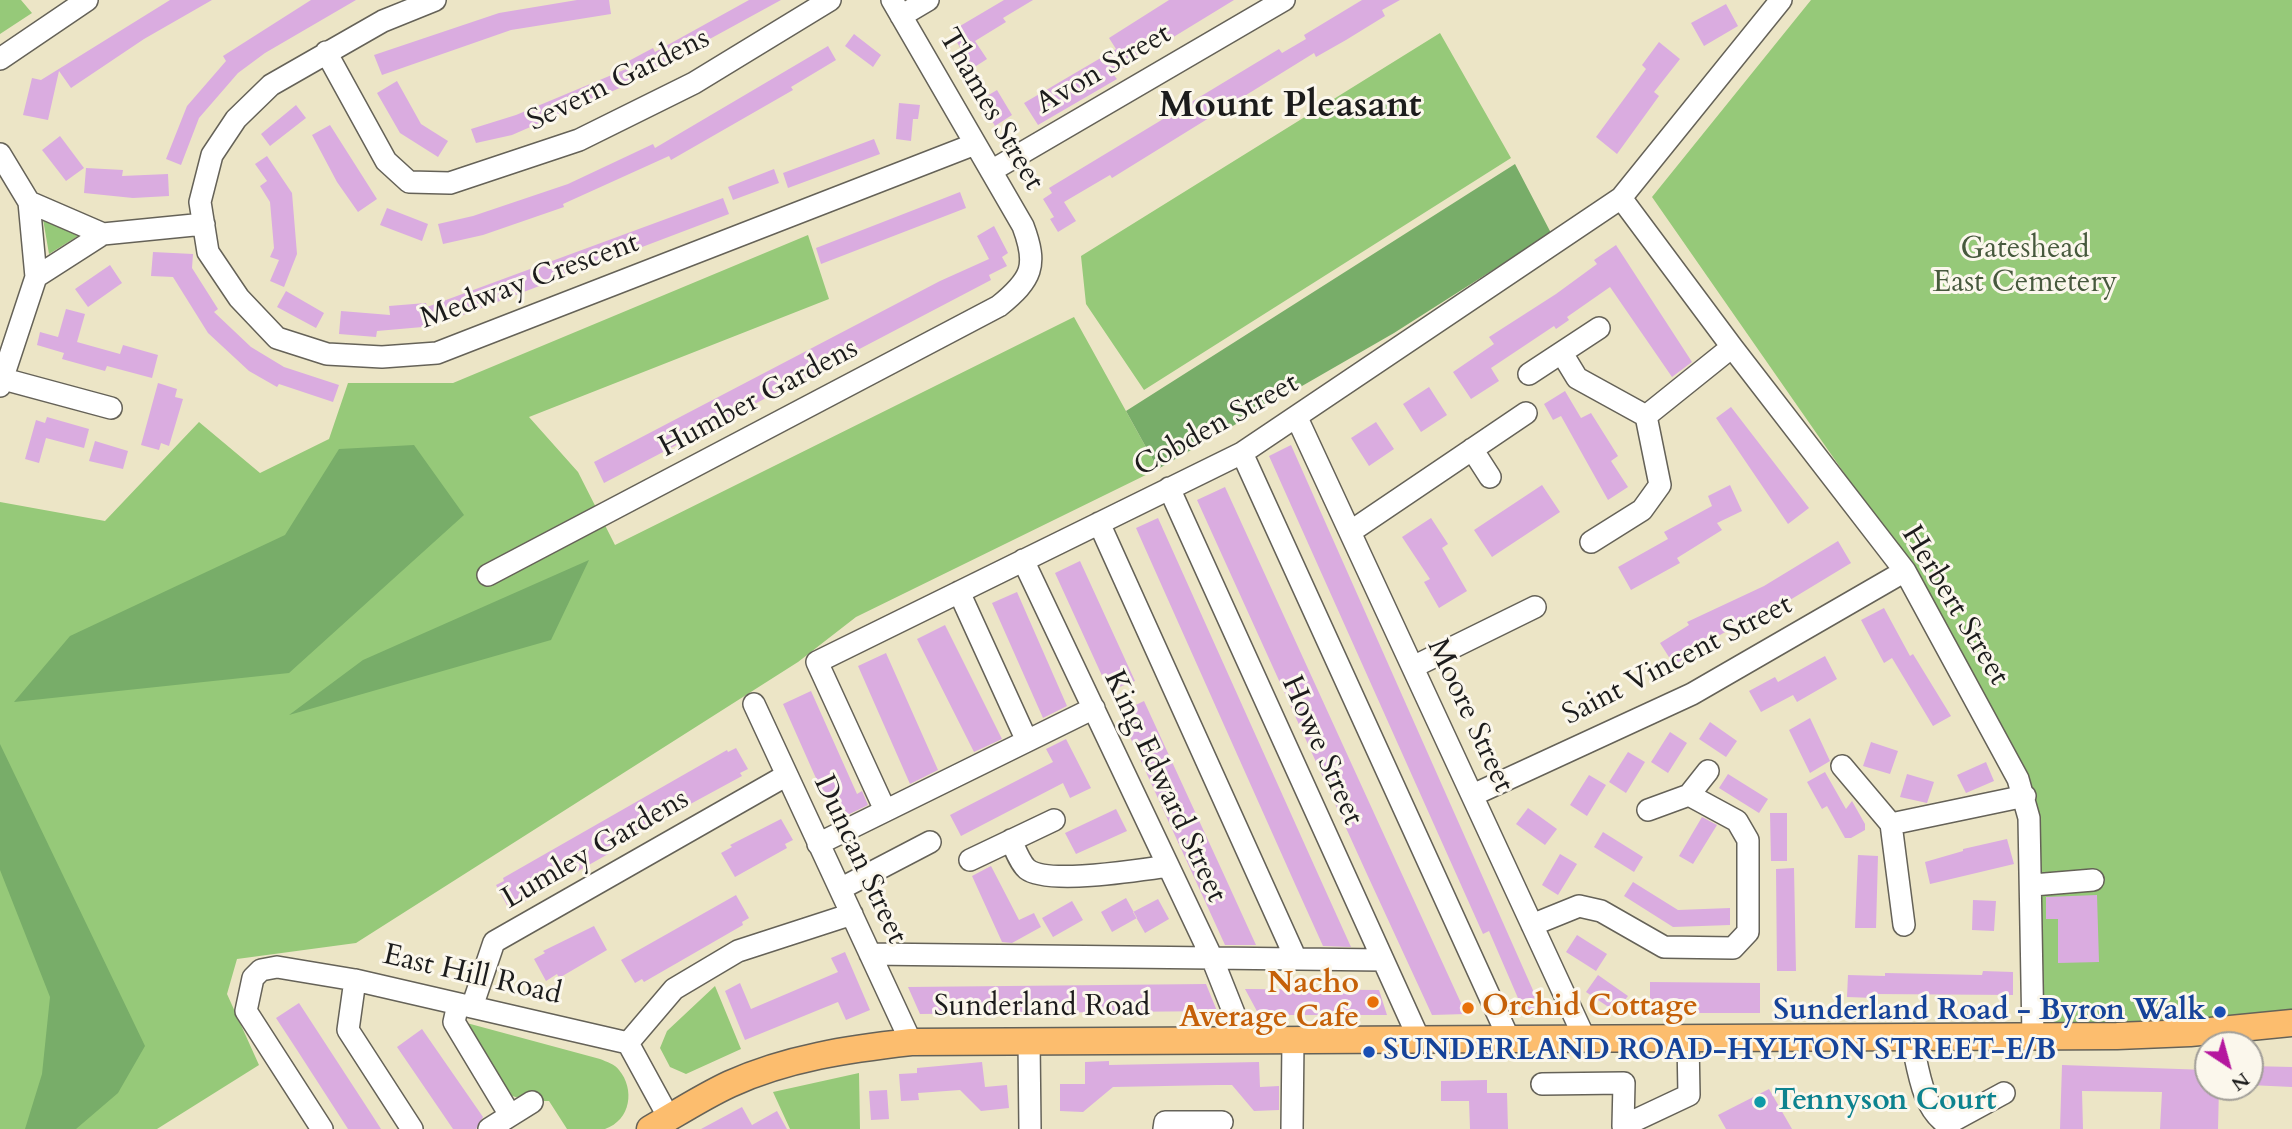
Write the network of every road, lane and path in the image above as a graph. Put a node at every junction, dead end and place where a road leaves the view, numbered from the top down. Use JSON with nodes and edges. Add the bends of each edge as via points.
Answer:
{"nodes":[{"id":1,"x":87,"y":0,"type":"edge"},
{"id":2,"x":435,"y":0,"type":"edge"},
{"id":3,"x":830,"y":0,"type":"edge"},
{"id":4,"x":928,"y":0,"type":"edge"},
{"id":5,"x":1284,"y":0,"type":"edge"},
{"id":6,"x":1782,"y":0,"type":"edge"},
{"id":7,"x":897,"y":8,"type":"edge"},
{"id":8,"x":326,"y":52,"type":"junction"},
{"id":9,"x":0,"y":59,"type":"edge"},
{"id":10,"x":975,"y":144,"type":"junction"},
{"id":11,"x":0,"y":154,"type":"edge"},
{"id":12,"x":991,"y":171,"type":"junction"},
{"id":13,"x":1621,"y":198,"type":"junction"},
{"id":14,"x":29,"y":202,"type":"junction"},
{"id":15,"x":204,"y":224,"type":"junction"},
{"id":16,"x":103,"y":234,"type":"junction"},
{"id":17,"x":1033,"y":253,"type":"joint"},
{"id":18,"x":36,"y":277,"type":"junction"},
{"id":19,"x":1599,"y":328,"type":"dead end"},
{"id":20,"x":1731,"y":347,"type":"junction"},
{"id":21,"x":1563,"y":355,"type":"junction"},
{"id":22,"x":1529,"y":374,"type":"dead end"},
{"id":23,"x":1,"y":381,"type":"edge"},
{"id":24,"x":111,"y":408,"type":"dead end"},
{"id":25,"x":1525,"y":413,"type":"dead end"},
{"id":26,"x":1646,"y":416,"type":"junction"},
{"id":27,"x":1297,"y":418,"type":"junction"},
{"id":28,"x":1472,"y":449,"type":"junction"},
{"id":29,"x":1242,"y":453,"type":"junction"},
{"id":30,"x":1490,"y":477,"type":"dead end"},
{"id":31,"x":1169,"y":488,"type":"junction"},
{"id":32,"x":1100,"y":523,"type":"junction"},
{"id":33,"x":1350,"y":532,"type":"junction"},
{"id":34,"x":1591,"y":542,"type":"dead end"},
{"id":35,"x":1023,"y":560,"type":"junction"},
{"id":36,"x":1905,"y":571,"type":"junction"},
{"id":37,"x":488,"y":575,"type":"dead end"},
{"id":38,"x":959,"y":592,"type":"junction"},
{"id":39,"x":1535,"y":607,"type":"dead end"},
{"id":40,"x":1413,"y":667,"type":"junction"},
{"id":41,"x":754,"y":704,"type":"dead end"},
{"id":42,"x":1094,"y":708,"type":"junction"},
{"id":43,"x":1027,"y":741,"type":"junction"},
{"id":44,"x":1843,"y":766,"type":"dead end"},
{"id":45,"x":1708,"y":771,"type":"dead end"},
{"id":46,"x":787,"y":775,"type":"junction"},
{"id":47,"x":1473,"y":795,"type":"junction"},
{"id":48,"x":1689,"y":795,"type":"junction"},
{"id":49,"x":2025,"y":796,"type":"junction"},
{"id":50,"x":885,"y":810,"type":"junction"},
{"id":51,"x":1648,"y":810,"type":"dead end"},
{"id":52,"x":1054,"y":820,"type":"dead end"},
{"id":53,"x":1891,"y":824,"type":"junction"},
{"id":54,"x":1011,"y":840,"type":"junction"},
{"id":55,"x":930,"y":842,"type":"dead end"},
{"id":56,"x":818,"y":844,"type":"junction"},
{"id":57,"x":970,"y":860,"type":"dead end"},
{"id":58,"x":1168,"y":866,"type":"junction"},
{"id":59,"x":2093,"y":880,"type":"dead end"},
{"id":60,"x":2032,"y":885,"type":"junction"},
{"id":61,"x":840,"y":889,"type":"junction"},
{"id":62,"x":852,"y":914,"type":"junction"},
{"id":63,"x":1532,"y":925,"type":"junction"},
{"id":64,"x":1904,"y":925,"type":"dead end"},
{"id":65,"x":870,"y":954,"type":"junction"},
{"id":66,"x":1212,"y":958,"type":"junction"},
{"id":67,"x":1296,"y":959,"type":"junction"},
{"id":68,"x":1383,"y":960,"type":"junction"},
{"id":69,"x":355,"y":980,"type":"junction"},
{"id":70,"x":465,"y":1005,"type":"junction"},
{"id":71,"x":2292,"y":1023,"type":"edge"},
{"id":72,"x":2033,"y":1037,"type":"junction"},
{"id":73,"x":1911,"y":1038,"type":"junction"},
{"id":74,"x":1419,"y":1039,"type":"junction"},
{"id":75,"x":1509,"y":1039,"type":"junction"},
{"id":76,"x":1585,"y":1039,"type":"junction"},
{"id":77,"x":1029,"y":1040,"type":"junction"},
{"id":78,"x":1688,"y":1040,"type":"junction"},
{"id":79,"x":1245,"y":1041,"type":"junction"},
{"id":80,"x":1293,"y":1041,"type":"junction"},
{"id":81,"x":911,"y":1042,"type":"junction"},
{"id":82,"x":628,"y":1043,"type":"junction"},
{"id":83,"x":1542,"y":1084,"type":"dead end"},
{"id":84,"x":2004,"y":1093,"type":"dead end"},
{"id":85,"x":532,"y":1102,"type":"dead end"},
{"id":86,"x":510,"y":1115,"type":"junction"},
{"id":87,"x":1222,"y":1122,"type":"dead end"},
{"id":88,"x":660,"y":1123,"type":"edge"},
{"id":89,"x":1164,"y":1125,"type":"edge"},
{"id":90,"x":322,"y":1129,"type":"edge"},
{"id":91,"x":412,"y":1129,"type":"edge"},
{"id":92,"x":489,"y":1129,"type":"edge"},
{"id":93,"x":1030,"y":1129,"type":"edge"},
{"id":94,"x":1292,"y":1129,"type":"edge"}],
"edges":[{"from":1,"to":9,"type":"street"},
{"from":2,"to":8,"type":"street","name":"Medway Crescent"},
{"from":3,"to":8,"type":"street","name":"Severn Gardens","via":[[694,83],[579,140],[450,183],[409,182],[386,160]]},
{"from":4,"to":7,"type":"street"},
{"from":5,"to":12,"type":"street","name":"Avon Street"},
{"from":6,"to":13,"type":"street","name":"Cobden Street"},
{"from":7,"to":10,"type":"street","name":"Thames Street"},
{"from":8,"to":15,"type":"street","name":"Medway Crescent","via":[[271,85],[236,119],[212,155],[200,202]]},
{"from":10,"to":12,"type":"street","name":"Thames Street"},
{"from":10,"to":15,"type":"street","name":"Medway Crescent","via":[[437,353],[327,354],[277,338],[239,298],[208,252]]},
{"from":11,"to":14,"type":"street"},
{"from":12,"to":17,"type":"street","name":"Thames Street"},
{"from":13,"to":20,"type":"street","name":"Herbert Street"},
{"from":13,"to":27,"type":"street","name":"Cobden Street"},
{"from":14,"to":16,"type":"street"},
{"from":14,"to":18,"type":"street"},
{"from":15,"to":16,"type":"street"},
{"from":16,"to":18,"type":"street"},
{"from":17,"to":37,"type":"street","name":"Humber Gardens","via":[[1024,286],[999,306]]},
{"from":18,"to":23,"type":"street"},
{"from":19,"to":21,"type":"street"},
{"from":20,"to":26,"type":"street"},
{"from":20,"to":36,"type":"street","name":"Herbert Street"},
{"from":21,"to":22,"type":"street"},
{"from":21,"to":26,"type":"street","via":[[1577,378]]},
{"from":23,"to":24,"type":"street"},
{"from":25,"to":28,"type":"street"},
{"from":26,"to":34,"type":"street","via":[[1660,485],[1642,510]]},
{"from":27,"to":29,"type":"street","name":"Cobden Street"},
{"from":27,"to":33,"type":"street","name":"Moore Street"},
{"from":28,"to":30,"type":"street"},
{"from":28,"to":33,"type":"street"},
{"from":29,"to":31,"type":"street","name":"Cobden Street"},
{"from":29,"to":75,"type":"street"},
{"from":31,"to":32,"type":"street","name":"Cobden Street"},
{"from":31,"to":68,"type":"street","name":"Howe Street"},
{"from":32,"to":35,"type":"street","name":"Cobden Street"},
{"from":32,"to":67,"type":"street"},
{"from":33,"to":40,"type":"street","name":"Moore Street"},
{"from":35,"to":38,"type":"street","name":"Cobden Street"},
{"from":35,"to":42,"type":"street","name":"King Edward Street"},
{"from":36,"to":47,"type":"street","name":"Saint Vincent Street","via":[[1692,694]]},
{"from":36,"to":49,"type":"street","name":"Herbert Street"},
{"from":38,"to":43,"type":"street"},
{"from":38,"to":50,"type":"street","name":"Cobden Street","via":[[817,662]]},
{"from":39,"to":40,"type":"street"},
{"from":40,"to":47,"type":"street","name":"Moore Street"},
{"from":41,"to":46,"type":"street","name":"Duncan Street"},
{"from":42,"to":43,"type":"street"},
{"from":42,"to":58,"type":"street","name":"King Edward Street"},
{"from":43,"to":50,"type":"street"},
{"from":44,"to":53,"type":"street"},
{"from":45,"to":48,"type":"street"},
{"from":46,"to":56,"type":"street","name":"Duncan Street"},
{"from":46,"to":70,"type":"street","name":"Lumley Gardens","via":[[494,942]]},
{"from":47,"to":63,"type":"street","name":"Moore Street"},
{"from":48,"to":51,"type":"street"},
{"from":48,"to":63,"type":"street","via":[[1737,821],[1748,841],[1748,932],[1733,948],[1664,947],[1601,911],[1579,906]]},
{"from":49,"to":53,"type":"street"},
{"from":49,"to":60,"type":"street","name":"Herbert Street"},
{"from":50,"to":56,"type":"street"},
{"from":52,"to":54,"type":"street"},
{"from":53,"to":64,"type":"street"},
{"from":54,"to":57,"type":"street"},
{"from":54,"to":58,"type":"street","via":[[1025,868],[1040,875],[1125,873]]},
{"from":55,"to":61,"type":"street"},
{"from":56,"to":61,"type":"street","name":"Duncan Street"},
{"from":58,"to":66,"type":"street","name":"King Edward Street"},
{"from":59,"to":60,"type":"street"},
{"from":60,"to":72,"type":"street","name":"Herbert Street"},
{"from":61,"to":62,"type":"street","name":"Duncan Street"},
{"from":62,"to":65,"type":"street","name":"Duncan Street"},
{"from":62,"to":82,"type":"street","via":[[738,951],[674,989]]},
{"from":63,"to":76,"type":"street","name":"Moore Street"},
{"from":65,"to":66,"type":"street"},
{"from":65,"to":81,"type":"street","name":"Duncan Street"},
{"from":66,"to":67,"type":"street"},
{"from":66,"to":79,"type":"street","name":"King Edward Street"},
{"from":67,"to":68,"type":"street"},
{"from":68,"to":74,"type":"street","name":"Howe Street"},
{"from":69,"to":70,"type":"street","name":"East Hill Road"},
{"from":69,"to":90,"type":"street","name":"East Hill Road","via":[[277,967],[261,970],[253,978],[246,1011]]},
{"from":69,"to":91,"type":"street","via":[[348,1030]]},
{"from":70,"to":82,"type":"street","name":"East Hill Road"},
{"from":70,"to":86,"type":"street","via":[[454,1022]]},
{"from":71,"to":72,"type":"main road","name":"Sunderland Road","via":[[2190,1033]]},
{"from":72,"to":73,"type":"main road","name":"Sunderland Road"},
{"from":73,"to":78,"type":"main road","name":"Sunderland Road"},
{"from":73,"to":84,"type":"street","via":[[1922,1084],[1936,1117],[1947,1124]]},
{"from":74,"to":75,"type":"main road","name":"Sunderland Road"},
{"from":74,"to":80,"type":"main road","name":"Sunderland Road"},
{"from":75,"to":76,"type":"main road","name":"Sunderland Road"},
{"from":76,"to":78,"type":"main road","name":"Sunderland Road"},
{"from":77,"to":79,"type":"main road","name":"Sunderland Road"},
{"from":77,"to":81,"type":"main road","name":"Sunderland Road"},
{"from":77,"to":93,"type":"street"},
{"from":78,"to":83,"type":"street","via":[[1689,1095],[1623,1126],[1624,1083]]},
{"from":79,"to":80,"type":"main road","name":"Sunderland Road"},
{"from":80,"to":94,"type":"street"},
{"from":81,"to":88,"type":"main road","name":"Sunderland Road","via":[[847,1049],[788,1063],[729,1084]]},
{"from":82,"to":88,"type":"street"},
{"from":85,"to":86,"type":"street"},
{"from":86,"to":92,"type":"street"},
{"from":87,"to":89,"type":"street"}]}
